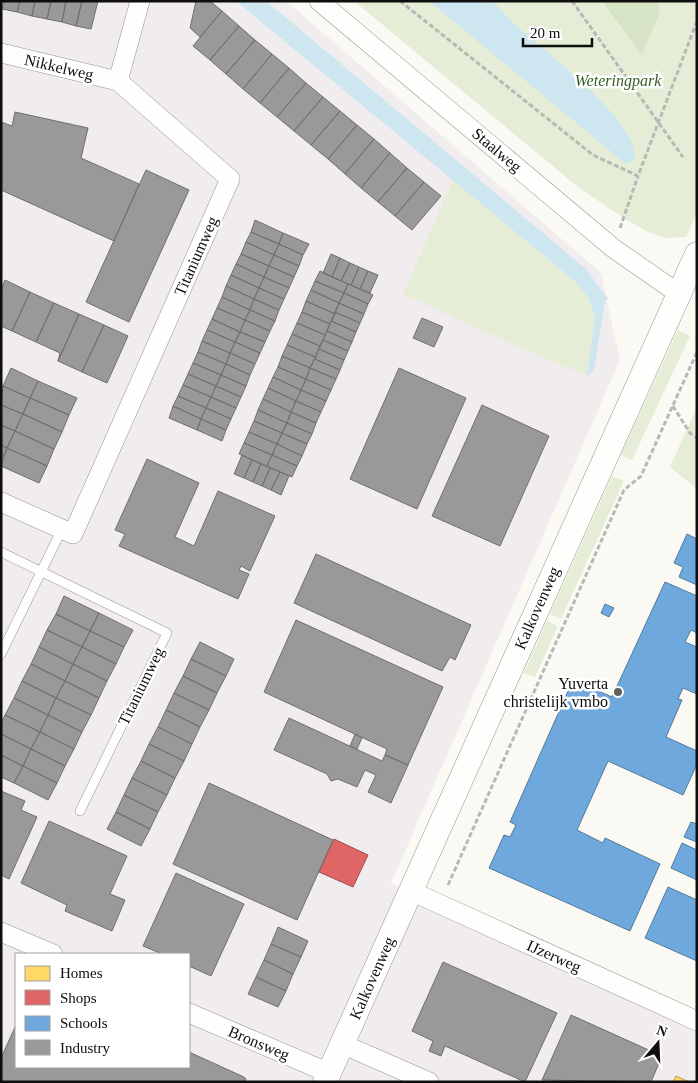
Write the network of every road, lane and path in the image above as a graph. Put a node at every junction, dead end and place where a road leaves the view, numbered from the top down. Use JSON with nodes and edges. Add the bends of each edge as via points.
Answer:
{"nodes":[{"id":1,"x":140,"y":1,"type":"edge"},
{"id":2,"x":319,"y":1,"type":"edge"},
{"id":3,"x":400,"y":1,"type":"edge"},
{"id":4,"x":572,"y":1,"type":"edge"},
{"id":5,"x":697,"y":21,"type":"edge"},
{"id":6,"x":1,"y":53,"type":"edge"},
{"id":7,"x":118,"y":81,"type":"junction"},
{"id":8,"x":659,"y":122,"type":"junction"},
{"id":9,"x":683,"y":158,"type":"dead end"},
{"id":10,"x":638,"y":176,"type":"junction"},
{"id":11,"x":613,"y":248,"type":"junction"},
{"id":12,"x":697,"y":254,"type":"edge"},
{"id":13,"x":679,"y":294,"type":"junction"},
{"id":14,"x":697,"y":352,"type":"edge"},
{"id":15,"x":673,"y":405,"type":"junction"},
{"id":16,"x":697,"y":438,"type":"edge"},
{"id":17,"x":1,"y":502,"type":"edge"},
{"id":18,"x":62,"y":529,"type":"junction"},
{"id":19,"x":1,"y":552,"type":"edge"},
{"id":20,"x":42,"y":571,"type":"junction"},
{"id":21,"x":1,"y":654,"type":"edge"},
{"id":22,"x":80,"y":811,"type":"dead end"},
{"id":23,"x":411,"y":891,"type":"junction"},
{"id":24,"x":439,"y":904,"type":"junction"},
{"id":25,"x":1,"y":932,"type":"edge"},
{"id":26,"x":51,"y":953,"type":"edge"},
{"id":27,"x":190,"y":1013,"type":"edge"},
{"id":28,"x":697,"y":1021,"type":"edge"},
{"id":29,"x":342,"y":1044,"type":"junction"},
{"id":30,"x":327,"y":1078,"type":"edge"},
{"id":31,"x":429,"y":1082,"type":"edge"}],
"edges":[{"from":1,"to":7,"type":"street"},
{"from":2,"to":11,"type":"street","name":"Staalweg"},
{"from":3,"to":10,"type":"path","via":[[592,155]]},
{"from":4,"to":8,"type":"path"},
{"from":5,"to":8,"type":"path"},
{"from":6,"to":7,"type":"street","name":"Nikkelweg"},
{"from":7,"to":18,"type":"street","name":"Titaniumweg","via":[[230,179],[73,534]]},
{"from":8,"to":9,"type":"path"},
{"from":8,"to":10,"type":"path"},
{"from":10,"to":11,"type":"path"},
{"from":11,"to":13,"type":"street","name":"Staalweg"},
{"from":12,"to":13,"type":"street","name":"Kalkovenweg"},
{"from":13,"to":23,"type":"street","name":"Kalkovenweg"},
{"from":14,"to":15,"type":"path","name":"Kalkovenweg"},
{"from":15,"to":16,"type":"path"},
{"from":15,"to":24,"type":"path","name":"Kalkovenweg","via":[[641,476],[624,490]]},
{"from":17,"to":18,"type":"street"},
{"from":18,"to":20,"type":"lane"},
{"from":19,"to":20,"type":"lane","name":"Titaniumweg"},
{"from":20,"to":21,"type":"lane"},
{"from":20,"to":22,"type":"lane","name":"Titaniumweg","via":[[167,632]]},
{"from":23,"to":24,"type":"street","name":"IJzerweg"},
{"from":23,"to":29,"type":"street","name":"Kalkovenweg"},
{"from":24,"to":28,"type":"street","name":"IJzerweg"},
{"from":25,"to":26,"type":"street"},
{"from":27,"to":30,"type":"street","name":"Bronsweg"},
{"from":29,"to":30,"type":"street","name":"Kalkovenweg"},
{"from":29,"to":31,"type":"street"}]}
